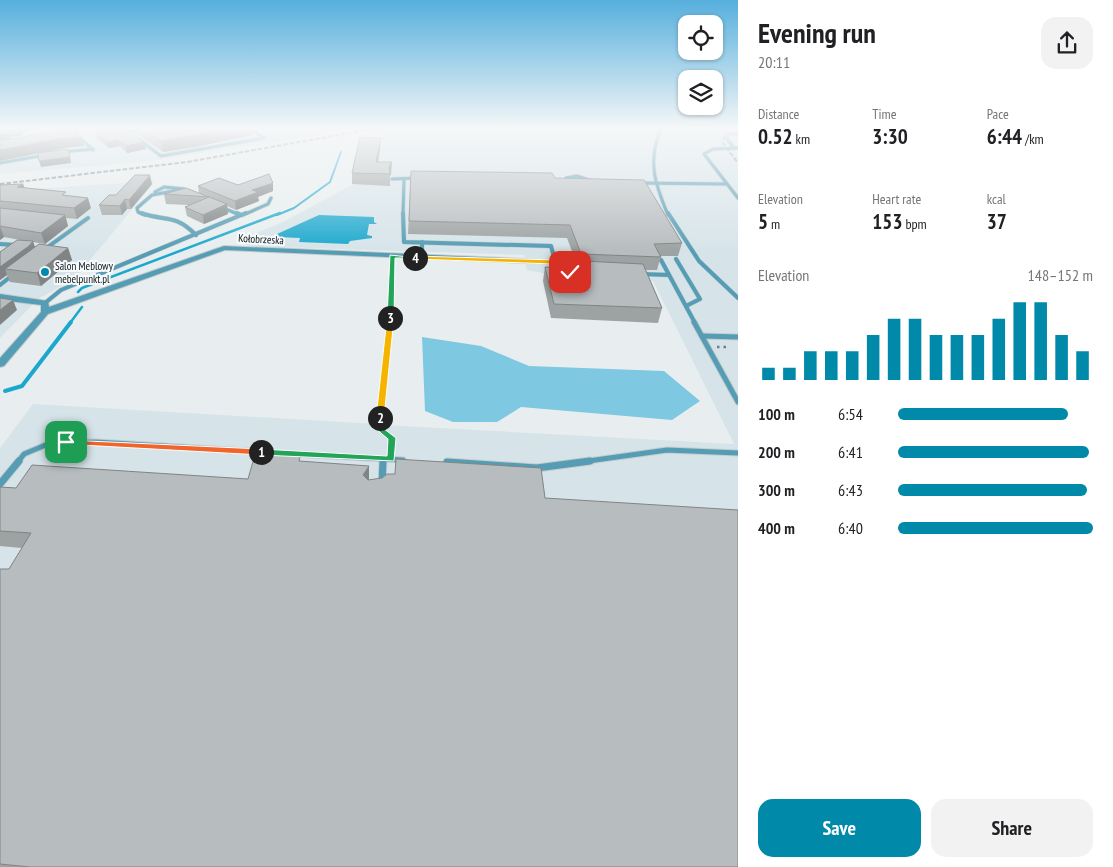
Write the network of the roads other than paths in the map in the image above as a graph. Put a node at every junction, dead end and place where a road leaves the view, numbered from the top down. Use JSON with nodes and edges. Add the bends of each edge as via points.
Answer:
{"nodes":[{"id":1,"x":655,"y":169,"type":"edge"},
{"id":2,"x":715,"y":169,"type":"edge"},
{"id":3,"x":425,"y":178,"type":"edge"},
{"id":4,"x":392,"y":179,"type":"edge"},
{"id":5,"x":404,"y":179,"type":"junction"},
{"id":6,"x":558,"y":182,"type":"edge"},
{"id":7,"x":568,"y":183,"type":"junction"},
{"id":8,"x":634,"y":183,"type":"edge"},
{"id":9,"x":656,"y":183,"type":"junction"},
{"id":10,"x":726,"y":184,"type":"junction"},
{"id":11,"x":190,"y":195,"type":"edge"},
{"id":12,"x":271,"y":198,"type":"dead end"},
{"id":13,"x":738,"y":198,"type":"edge"},
{"id":14,"x":215,"y":205,"type":"edge"},
{"id":15,"x":241,"y":216,"type":"junction"},
{"id":16,"x":88,"y":218,"type":"dead end"},
{"id":17,"x":68,"y":222,"type":"dead end"},
{"id":18,"x":78,"y":223,"type":"junction"},
{"id":19,"x":196,"y":235,"type":"junction"},
{"id":20,"x":422,"y":242,"type":"junction"},
{"id":21,"x":0,"y":244,"type":"edge"},
{"id":22,"x":18,"y":246,"type":"edge"},
{"id":23,"x":37,"y":248,"type":"edge"},
{"id":24,"x":46,"y":248,"type":"junction"},
{"id":25,"x":38,"y":254,"type":"edge"},
{"id":26,"x":422,"y":258,"type":"junction"},
{"id":27,"x":676,"y":259,"type":"dead end"},
{"id":28,"x":661,"y":260,"type":"edge"},
{"id":29,"x":525,"y":261,"type":"joint"},
{"id":30,"x":556,"y":262,"type":"junction"},
{"id":31,"x":572,"y":271,"type":"edge"},
{"id":32,"x":15,"y":273,"type":"edge"},
{"id":33,"x":631,"y":274,"type":"edge"},
{"id":34,"x":669,"y":275,"type":"junction"},
{"id":35,"x":0,"y":285,"type":"edge"},
{"id":36,"x":0,"y":297,"type":"edge"},
{"id":37,"x":738,"y":298,"type":"edge"},
{"id":38,"x":686,"y":306,"type":"junction"},
{"id":39,"x":45,"y":308,"type":"junction"},
{"id":40,"x":702,"y":336,"type":"junction"},
{"id":41,"x":738,"y":337,"type":"edge"},
{"id":42,"x":0,"y":364,"type":"edge"},
{"id":43,"x":738,"y":402,"type":"edge"},
{"id":44,"x":274,"y":452,"type":"edge"},
{"id":45,"x":284,"y":453,"type":"edge"},
{"id":46,"x":738,"y":453,"type":"edge"},
{"id":47,"x":383,"y":459,"type":"junction"},
{"id":48,"x":410,"y":460,"type":"edge"},
{"id":49,"x":440,"y":462,"type":"edge"},
{"id":50,"x":0,"y":484,"type":"edge"},
{"id":51,"x":378,"y":490,"type":"edge"}],
"edges":[{"from":1,"to":9,"type":"lane"},
{"from":2,"to":10,"type":"lane"},
{"from":3,"to":5,"type":"lane"},
{"from":4,"to":5,"type":"lane"},
{"from":5,"to":20,"type":"lane","via":[[404,242]]},
{"from":6,"to":7,"type":"lane"},
{"from":7,"to":7,"type":"lane","via":[[587,183],[597,183],[580,176],[566,178]]},
{"from":8,"to":9,"type":"lane"},
{"from":9,"to":10,"type":"lane"},
{"from":9,"to":37,"type":"lane","via":[[662,204],[694,255]]},
{"from":10,"to":13,"type":"lane"},
{"from":11,"to":19,"type":"lane","via":[[182,191],[155,192],[137,208],[145,215],[171,216]]},
{"from":12,"to":15,"type":"lane","via":[[268,204]]},
{"from":14,"to":15,"type":"lane"},
{"from":15,"to":19,"type":"lane"},
{"from":16,"to":18,"type":"lane"},
{"from":17,"to":18,"type":"lane"},
{"from":18,"to":24,"type":"lane"},
{"from":19,"to":39,"type":"lane","via":[[61,290]]},
{"from":20,"to":26,"type":"lane"},
{"from":20,"to":30,"type":"lane","via":[[551,246]]},
{"from":21,"to":22,"type":"lane"},
{"from":23,"to":24,"type":"lane"},
{"from":24,"to":25,"type":"lane"},
{"from":26,"to":29,"type":"street","name":"Kołobrzeska"},
{"from":26,"to":39,"type":"street","name":"Kołobrzeska","via":[[224,248]]},
{"from":27,"to":38,"type":"lane","via":[[700,299]]},
{"from":28,"to":34,"type":"lane"},
{"from":29,"to":30,"type":"lane"},
{"from":30,"to":31,"type":"lane","via":[[563,270]]},
{"from":32,"to":35,"type":"lane"},
{"from":33,"to":34,"type":"lane"},
{"from":34,"to":38,"type":"lane"},
{"from":36,"to":39,"type":"street"},
{"from":38,"to":40,"type":"lane"},
{"from":39,"to":42,"type":"street","name":"Kołobrzeska"},
{"from":40,"to":41,"type":"lane"},
{"from":40,"to":43,"type":"lane"},
{"from":44,"to":50,"type":"lane","via":[[96,442],[48,444],[24,454]]},
{"from":45,"to":47,"type":"lane"},
{"from":46,"to":49,"type":"lane","via":[[667,450],[537,468]]},
{"from":47,"to":48,"type":"lane"},
{"from":47,"to":51,"type":"lane","via":[[381,488]]}]}
